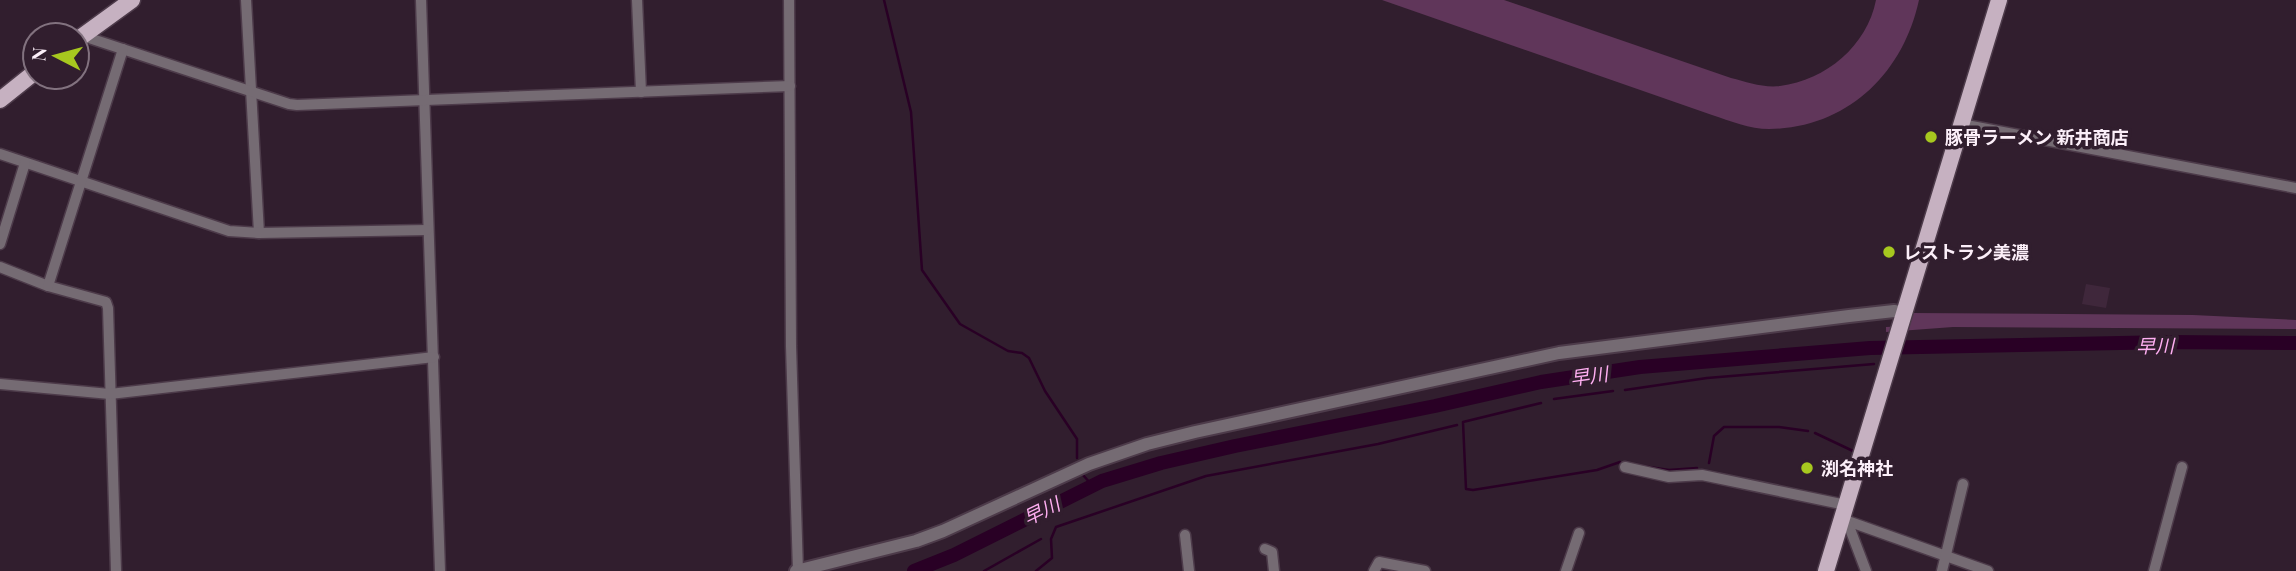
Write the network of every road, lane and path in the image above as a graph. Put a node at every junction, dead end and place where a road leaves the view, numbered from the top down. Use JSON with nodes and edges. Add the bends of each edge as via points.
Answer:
{"nodes":[{"id":1,"x":132,"y":0,"type":"edge"},
{"id":2,"x":246,"y":0,"type":"edge"},
{"id":3,"x":421,"y":0,"type":"edge"},
{"id":4,"x":637,"y":0,"type":"edge"},
{"id":5,"x":789,"y":0,"type":"edge"},
{"id":6,"x":1999,"y":0,"type":"edge"},
{"id":7,"x":91,"y":30,"type":"edge"},
{"id":8,"x":91,"y":41,"type":"edge"},
{"id":9,"x":123,"y":49,"type":"junction"},
{"id":10,"x":21,"y":83,"type":"edge"},
{"id":11,"x":790,"y":86,"type":"junction"},
{"id":12,"x":251,"y":92,"type":"junction"},
{"id":13,"x":641,"y":92,"type":"junction"},
{"id":14,"x":425,"y":99,"type":"junction"},
{"id":15,"x":0,"y":100,"type":"edge"},
{"id":16,"x":1962,"y":124,"type":"junction"},
{"id":17,"x":0,"y":154,"type":"edge"},
{"id":18,"x":25,"y":163,"type":"junction"},
{"id":19,"x":81,"y":182,"type":"junction"},
{"id":20,"x":2296,"y":188,"type":"edge"},
{"id":21,"x":427,"y":230,"type":"junction"},
{"id":22,"x":259,"y":233,"type":"junction"},
{"id":23,"x":0,"y":244,"type":"edge"},
{"id":24,"x":0,"y":267,"type":"edge"},
{"id":25,"x":48,"y":286,"type":"junction"},
{"id":26,"x":1903,"y":318,"type":"junction"},
{"id":27,"x":434,"y":357,"type":"junction"},
{"id":28,"x":0,"y":384,"type":"edge"},
{"id":29,"x":110,"y":394,"type":"junction"},
{"id":30,"x":1625,"y":467,"type":"dead end"},
{"id":31,"x":2182,"y":467,"type":"dead end"},
{"id":32,"x":1963,"y":484,"type":"dead end"},
{"id":33,"x":1845,"y":515,"type":"junction"},
{"id":34,"x":1579,"y":533,"type":"dead end"},
{"id":35,"x":1185,"y":535,"type":"dead end"},
{"id":36,"x":1265,"y":548,"type":"dead end"},
{"id":37,"x":1944,"y":556,"type":"junction"},
{"id":38,"x":116,"y":571,"type":"edge"},
{"id":39,"x":440,"y":571,"type":"edge"},
{"id":40,"x":798,"y":571,"type":"edge"},
{"id":41,"x":1189,"y":571,"type":"edge"},
{"id":42,"x":1274,"y":571,"type":"edge"},
{"id":43,"x":1374,"y":571,"type":"edge"},
{"id":44,"x":1424,"y":571,"type":"edge"},
{"id":45,"x":1566,"y":571,"type":"edge"},
{"id":46,"x":1826,"y":571,"type":"edge"},
{"id":47,"x":1866,"y":571,"type":"edge"},
{"id":48,"x":1942,"y":571,"type":"edge"},
{"id":49,"x":1988,"y":571,"type":"edge"},
{"id":50,"x":2154,"y":571,"type":"edge"}],
"edges":[{"from":1,"to":7,"type":"main road"},
{"from":2,"to":12,"type":"street"},
{"from":3,"to":14,"type":"street"},
{"from":4,"to":13,"type":"street"},
{"from":5,"to":11,"type":"street"},
{"from":6,"to":16,"type":"main road"},
{"from":8,"to":9,"type":"street"},
{"from":9,"to":12,"type":"street"},
{"from":9,"to":19,"type":"street"},
{"from":10,"to":15,"type":"main road"},
{"from":11,"to":13,"type":"street"},
{"from":11,"to":40,"type":"street"},
{"from":12,"to":14,"type":"street","via":[[298,105]]},
{"from":12,"to":22,"type":"street"},
{"from":13,"to":14,"type":"street"},
{"from":14,"to":21,"type":"street"},
{"from":16,"to":20,"type":"street"},
{"from":16,"to":26,"type":"main road"},
{"from":17,"to":18,"type":"street"},
{"from":18,"to":19,"type":"street"},
{"from":18,"to":23,"type":"street"},
{"from":19,"to":22,"type":"street","via":[[229,231]]},
{"from":19,"to":25,"type":"street"},
{"from":21,"to":22,"type":"street"},
{"from":21,"to":27,"type":"street"},
{"from":24,"to":25,"type":"street"},
{"from":25,"to":29,"type":"street","via":[[106,302]]},
{"from":26,"to":33,"type":"main road"},
{"from":26,"to":40,"type":"street","via":[[1896,311],[1559,353],[1195,432],[1073,470],[916,541]]},
{"from":27,"to":29,"type":"street"},
{"from":27,"to":39,"type":"street"},
{"from":28,"to":29,"type":"street"},
{"from":29,"to":38,"type":"street"},
{"from":30,"to":33,"type":"street","via":[[1669,477],[1702,475]]},
{"from":31,"to":50,"type":"street"},
{"from":32,"to":37,"type":"street"},
{"from":33,"to":37,"type":"street"},
{"from":33,"to":46,"type":"main road"},
{"from":33,"to":47,"type":"street"},
{"from":34,"to":45,"type":"street"},
{"from":35,"to":41,"type":"street"},
{"from":36,"to":42,"type":"street","via":[[1272,552]]},
{"from":37,"to":48,"type":"street"},
{"from":37,"to":49,"type":"street"},
{"from":43,"to":44,"type":"street","via":[[1379,562]]}]}
